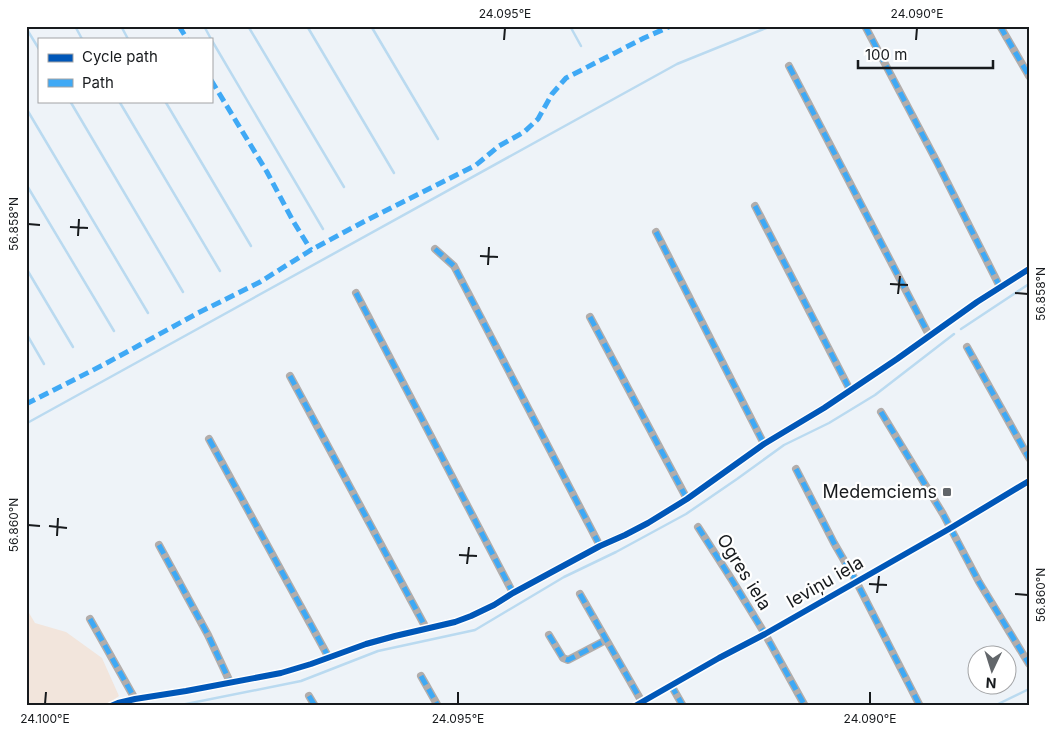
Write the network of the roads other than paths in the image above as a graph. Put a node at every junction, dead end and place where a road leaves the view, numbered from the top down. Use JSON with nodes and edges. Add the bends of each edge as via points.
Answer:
{"nodes":[{"id":1,"x":865,"y":26,"type":"edge"},
{"id":2,"x":1000,"y":26,"type":"edge"},
{"id":3,"x":788,"y":66,"type":"dead end"},
{"id":4,"x":1029,"y":76,"type":"edge"},
{"id":5,"x":755,"y":206,"type":"dead end"},
{"id":6,"x":656,"y":232,"type":"dead end"},
{"id":7,"x":435,"y":249,"type":"dead end"},
{"id":8,"x":1029,"y":269,"type":"edge"},
{"id":9,"x":1000,"y":287,"type":"junction"},
{"id":10,"x":356,"y":293,"type":"dead end"},
{"id":11,"x":590,"y":317,"type":"dead end"},
{"id":12,"x":929,"y":335,"type":"junction"},
{"id":13,"x":967,"y":347,"type":"dead end"},
{"id":14,"x":290,"y":376,"type":"dead end"},
{"id":15,"x":850,"y":390,"type":"junction"},
{"id":16,"x":881,"y":412,"type":"dead end"},
{"id":17,"x":209,"y":439,"type":"dead end"},
{"id":18,"x":764,"y":444,"type":"junction"},
{"id":19,"x":1029,"y":458,"type":"edge"},
{"id":20,"x":796,"y":470,"type":"dead end"},
{"id":21,"x":1029,"y":481,"type":"edge"},
{"id":22,"x":687,"y":499,"type":"junction"},
{"id":23,"x":698,"y":526,"type":"dead end"},
{"id":24,"x":949,"y":529,"type":"junction"},
{"id":25,"x":159,"y":544,"type":"dead end"},
{"id":26,"x":600,"y":546,"type":"junction"},
{"id":27,"x":856,"y":581,"type":"junction"},
{"id":28,"x":513,"y":593,"type":"junction"},
{"id":29,"x":580,"y":594,"type":"dead end"},
{"id":30,"x":90,"y":619,"type":"dead end"},
{"id":31,"x":426,"y":628,"type":"junction"},
{"id":32,"x":765,"y":634,"type":"junction"},
{"id":33,"x":549,"y":635,"type":"dead end"},
{"id":34,"x":606,"y":640,"type":"junction"},
{"id":35,"x":329,"y":658,"type":"junction"},
{"id":36,"x":1029,"y":664,"type":"edge"},
{"id":37,"x":421,"y":676,"type":"dead end"},
{"id":38,"x":230,"y":682,"type":"junction"},
{"id":39,"x":670,"y":685,"type":"junction"},
{"id":40,"x":309,"y":696,"type":"dead end"},
{"id":41,"x":135,"y":699,"type":"junction"},
{"id":42,"x":638,"y":704,"type":"edge"},
{"id":43,"x":111,"y":706,"type":"edge"},
{"id":44,"x":315,"y":706,"type":"edge"},
{"id":45,"x":438,"y":706,"type":"edge"},
{"id":46,"x":683,"y":706,"type":"edge"},
{"id":47,"x":805,"y":706,"type":"edge"},
{"id":48,"x":920,"y":706,"type":"edge"}],
"edges":[{"from":1,"to":9,"type":"street"},
{"from":2,"to":4,"type":"street"},
{"from":3,"to":12,"type":"street"},
{"from":5,"to":15,"type":"street"},
{"from":6,"to":18,"type":"street"},
{"from":7,"to":26,"type":"street","via":[[454,266]]},
{"from":8,"to":9,"type":"street"},
{"from":9,"to":12,"type":"street"},
{"from":10,"to":28,"type":"street"},
{"from":11,"to":22,"type":"street"},
{"from":12,"to":15,"type":"street"},
{"from":13,"to":19,"type":"street"},
{"from":14,"to":31,"type":"street"},
{"from":15,"to":18,"type":"street"},
{"from":16,"to":24,"type":"street"},
{"from":17,"to":35,"type":"street"},
{"from":18,"to":22,"type":"street"},
{"from":20,"to":27,"type":"street"},
{"from":21,"to":24,"type":"street","name":"Ieviņu iela"},
{"from":22,"to":26,"type":"street","via":[[648,523]]},
{"from":23,"to":32,"type":"street","name":"Ogres iela"},
{"from":24,"to":27,"type":"street","name":"Ieviņu iela"},
{"from":24,"to":36,"type":"street"},
{"from":25,"to":38,"type":"street"},
{"from":26,"to":28,"type":"street"},
{"from":27,"to":32,"type":"street","name":"Ieviņu iela"},
{"from":27,"to":48,"type":"street"},
{"from":28,"to":31,"type":"street","via":[[471,616]]},
{"from":29,"to":34,"type":"street"},
{"from":30,"to":41,"type":"street"},
{"from":31,"to":35,"type":"street"},
{"from":32,"to":39,"type":"street","name":"Ieviņu iela"},
{"from":32,"to":47,"type":"street","name":"Ogres iela"},
{"from":33,"to":34,"type":"street","via":[[563,658],[568,660]]},
{"from":34,"to":42,"type":"street"},
{"from":35,"to":38,"type":"street","via":[[281,673]]},
{"from":37,"to":45,"type":"street"},
{"from":38,"to":41,"type":"street"},
{"from":39,"to":42,"type":"street","name":"Ieviņu iela"},
{"from":39,"to":46,"type":"street"},
{"from":40,"to":44,"type":"street"},
{"from":41,"to":43,"type":"street"}]}
